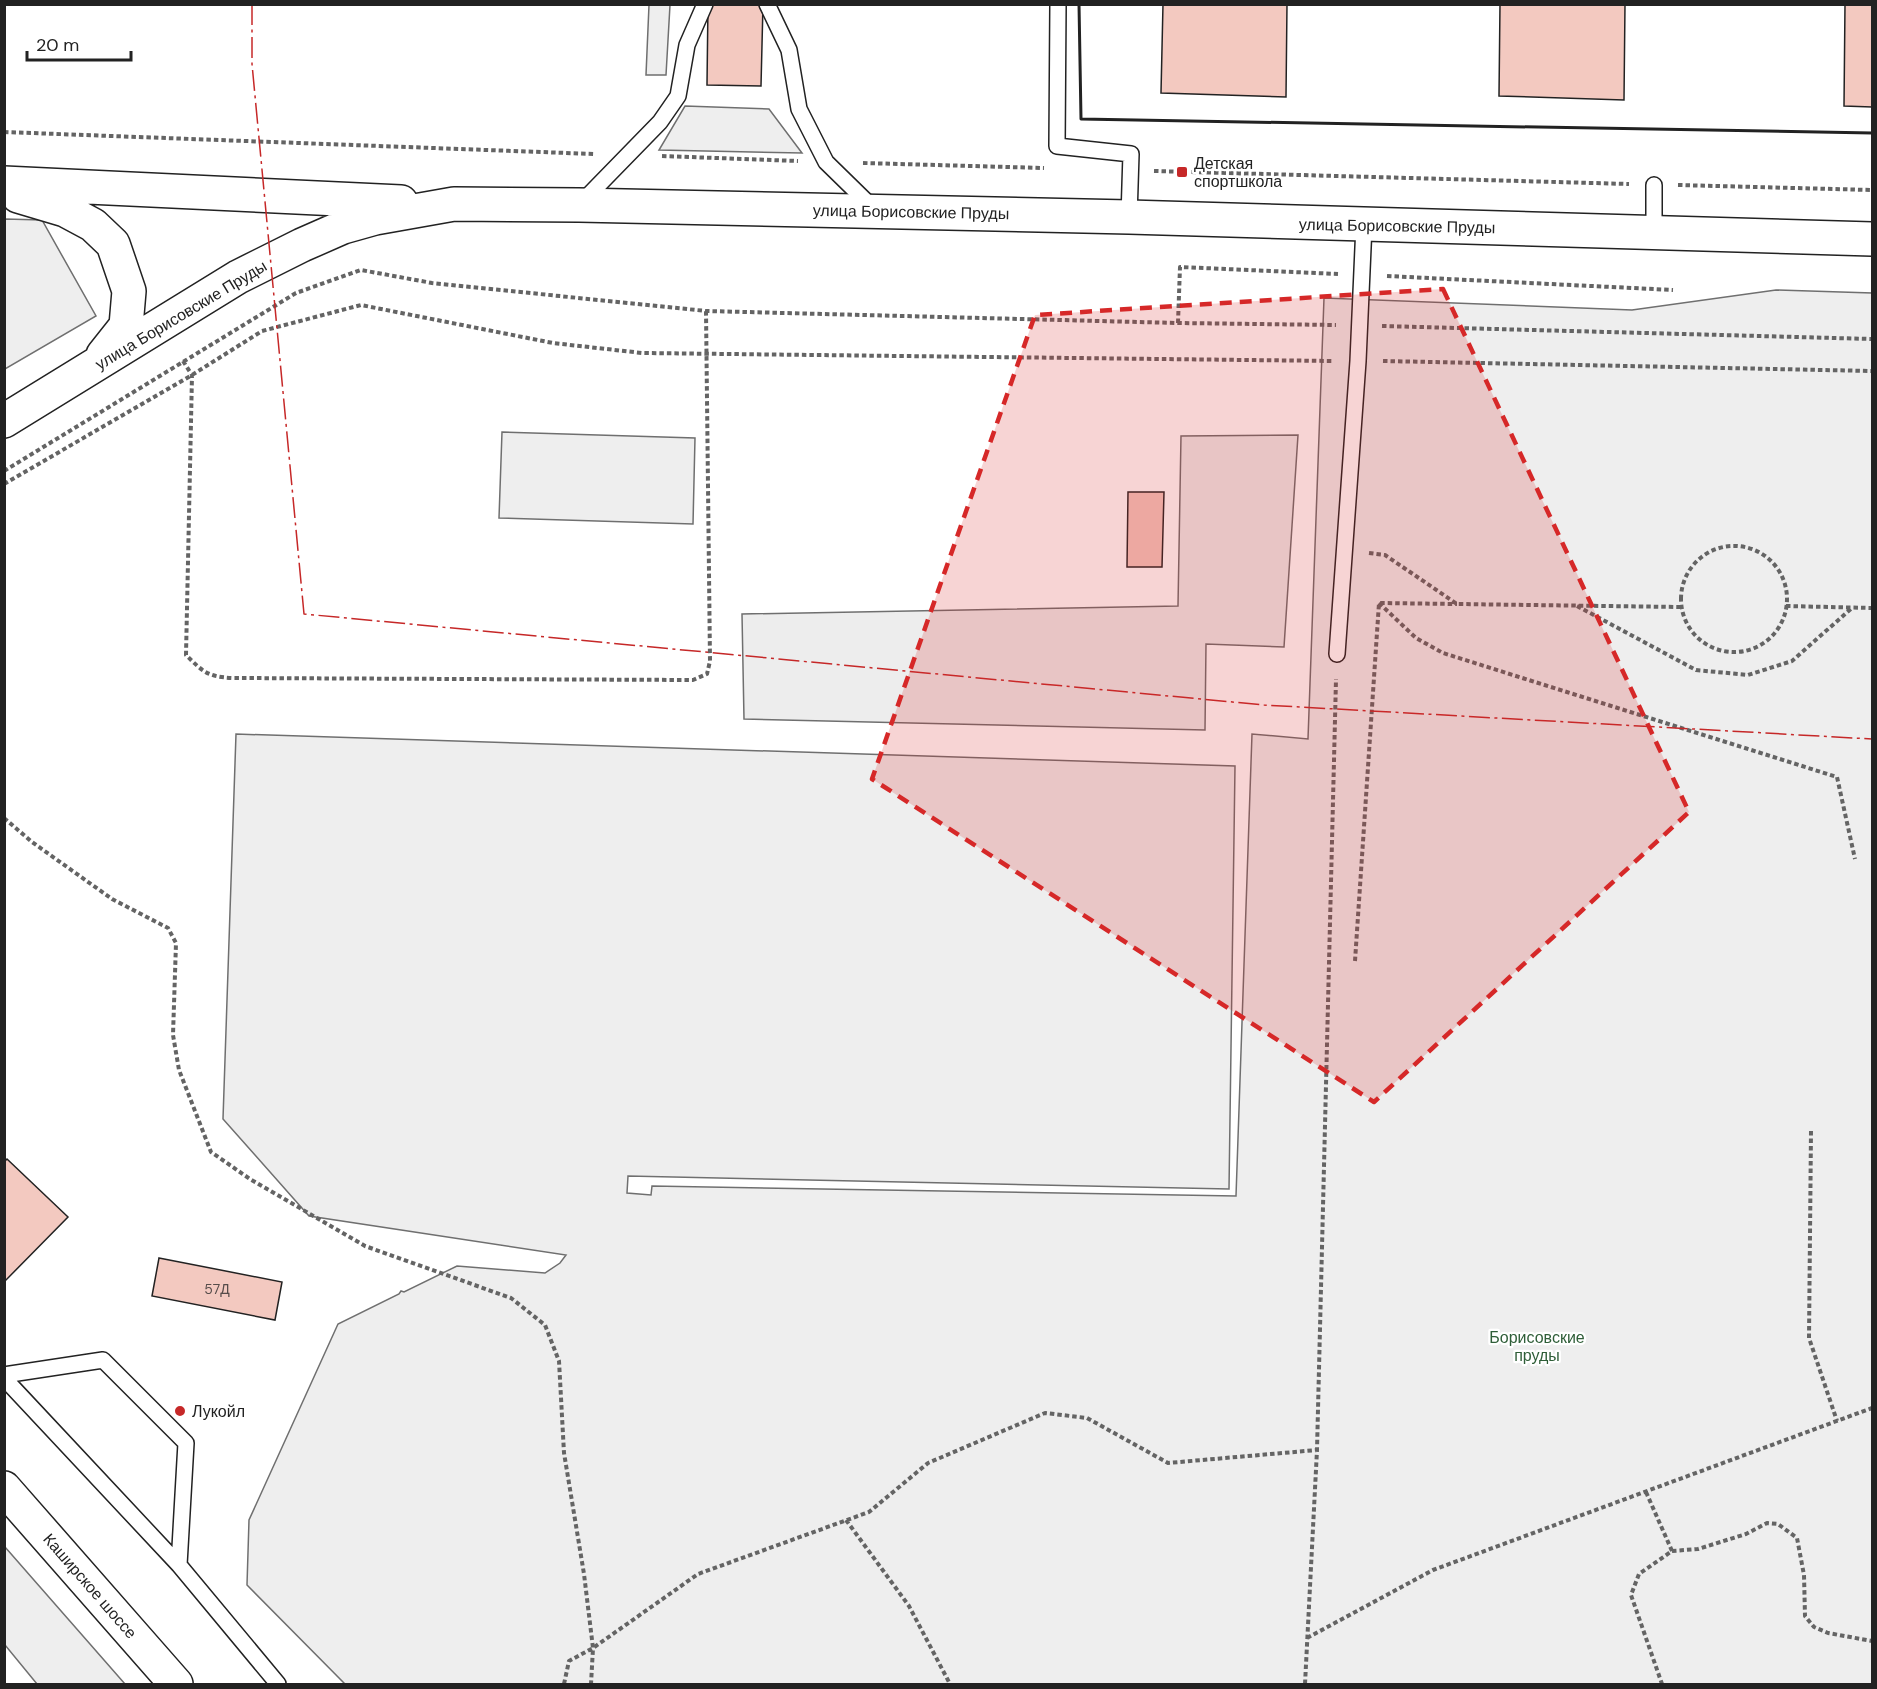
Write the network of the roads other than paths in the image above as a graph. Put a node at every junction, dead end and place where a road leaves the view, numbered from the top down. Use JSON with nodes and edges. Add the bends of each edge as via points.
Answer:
{"nodes":[{"id":1,"x":705,"y":4,"type":"edge"},
{"id":2,"x":767,"y":4,"type":"edge"},
{"id":3,"x":1058,"y":4,"type":"edge"},
{"id":4,"x":4,"y":183,"type":"edge"},
{"id":5,"x":1654,"y":185,"type":"road end"},
{"id":6,"x":4,"y":193,"type":"edge"},
{"id":7,"x":454,"y":204,"type":"junction"},
{"id":8,"x":579,"y":205,"type":"junction"},
{"id":9,"x":876,"y":212,"type":"junction"},
{"id":10,"x":1129,"y":217,"type":"junction"},
{"id":11,"x":1364,"y":225,"type":"junction"},
{"id":12,"x":1654,"y":233,"type":"junction"},
{"id":13,"x":1872,"y":239,"type":"edge"},
{"id":14,"x":92,"y":369,"type":"junction"},
{"id":15,"x":4,"y":421,"type":"edge"},
{"id":16,"x":1337,"y":654,"type":"road end"},
{"id":17,"x":4,"y":1377,"type":"edge"},
{"id":18,"x":4,"y":1488,"type":"edge"},
{"id":19,"x":178,"y":1565,"type":"junction"},
{"id":20,"x":176,"y":1684,"type":"edge"},
{"id":21,"x":278,"y":1684,"type":"edge"}],
"edges":[{"from":1,"to":8,"type":"lane","via":[[687,45],[678,96],[660,122]]},
{"from":2,"to":9,"type":"lane","via":[[789,50],[799,110],[826,162]]},
{"from":3,"to":10,"type":"lane","via":[[1057,146],[1131,154]]},
{"from":4,"to":7,"type":"main road"},
{"from":5,"to":12,"type":"lane"},
{"from":6,"to":14,"type":"main road","via":[[65,210],[93,225],[113,244],[129,291],[126,326]]},
{"from":7,"to":8,"type":"main road","name":"улица Борисовские Пруды"},
{"from":7,"to":14,"type":"main road","name":"улица Борисовские Пруды","via":[[375,218],[333,232],[238,277]]},
{"from":8,"to":9,"type":"main road","name":"улица Борисовские Пруды"},
{"from":9,"to":10,"type":"main road","name":"улица Борисовские Пруды"},
{"from":10,"to":11,"type":"main road","name":"улица Борисовские Пруды"},
{"from":11,"to":12,"type":"main road","name":"улица Борисовские Пруды"},
{"from":11,"to":16,"type":"lane"},
{"from":12,"to":13,"type":"main road","name":"улица Борисовские Пруды"},
{"from":14,"to":15,"type":"main road","name":"улица Борисовские Пруды"},
{"from":17,"to":19,"type":"lane"},
{"from":17,"to":19,"type":"lane","via":[[103,1360],[186,1443]]},
{"from":18,"to":20,"type":"main road","name":"Каширское шоссе"},
{"from":19,"to":21,"type":"lane"}]}
